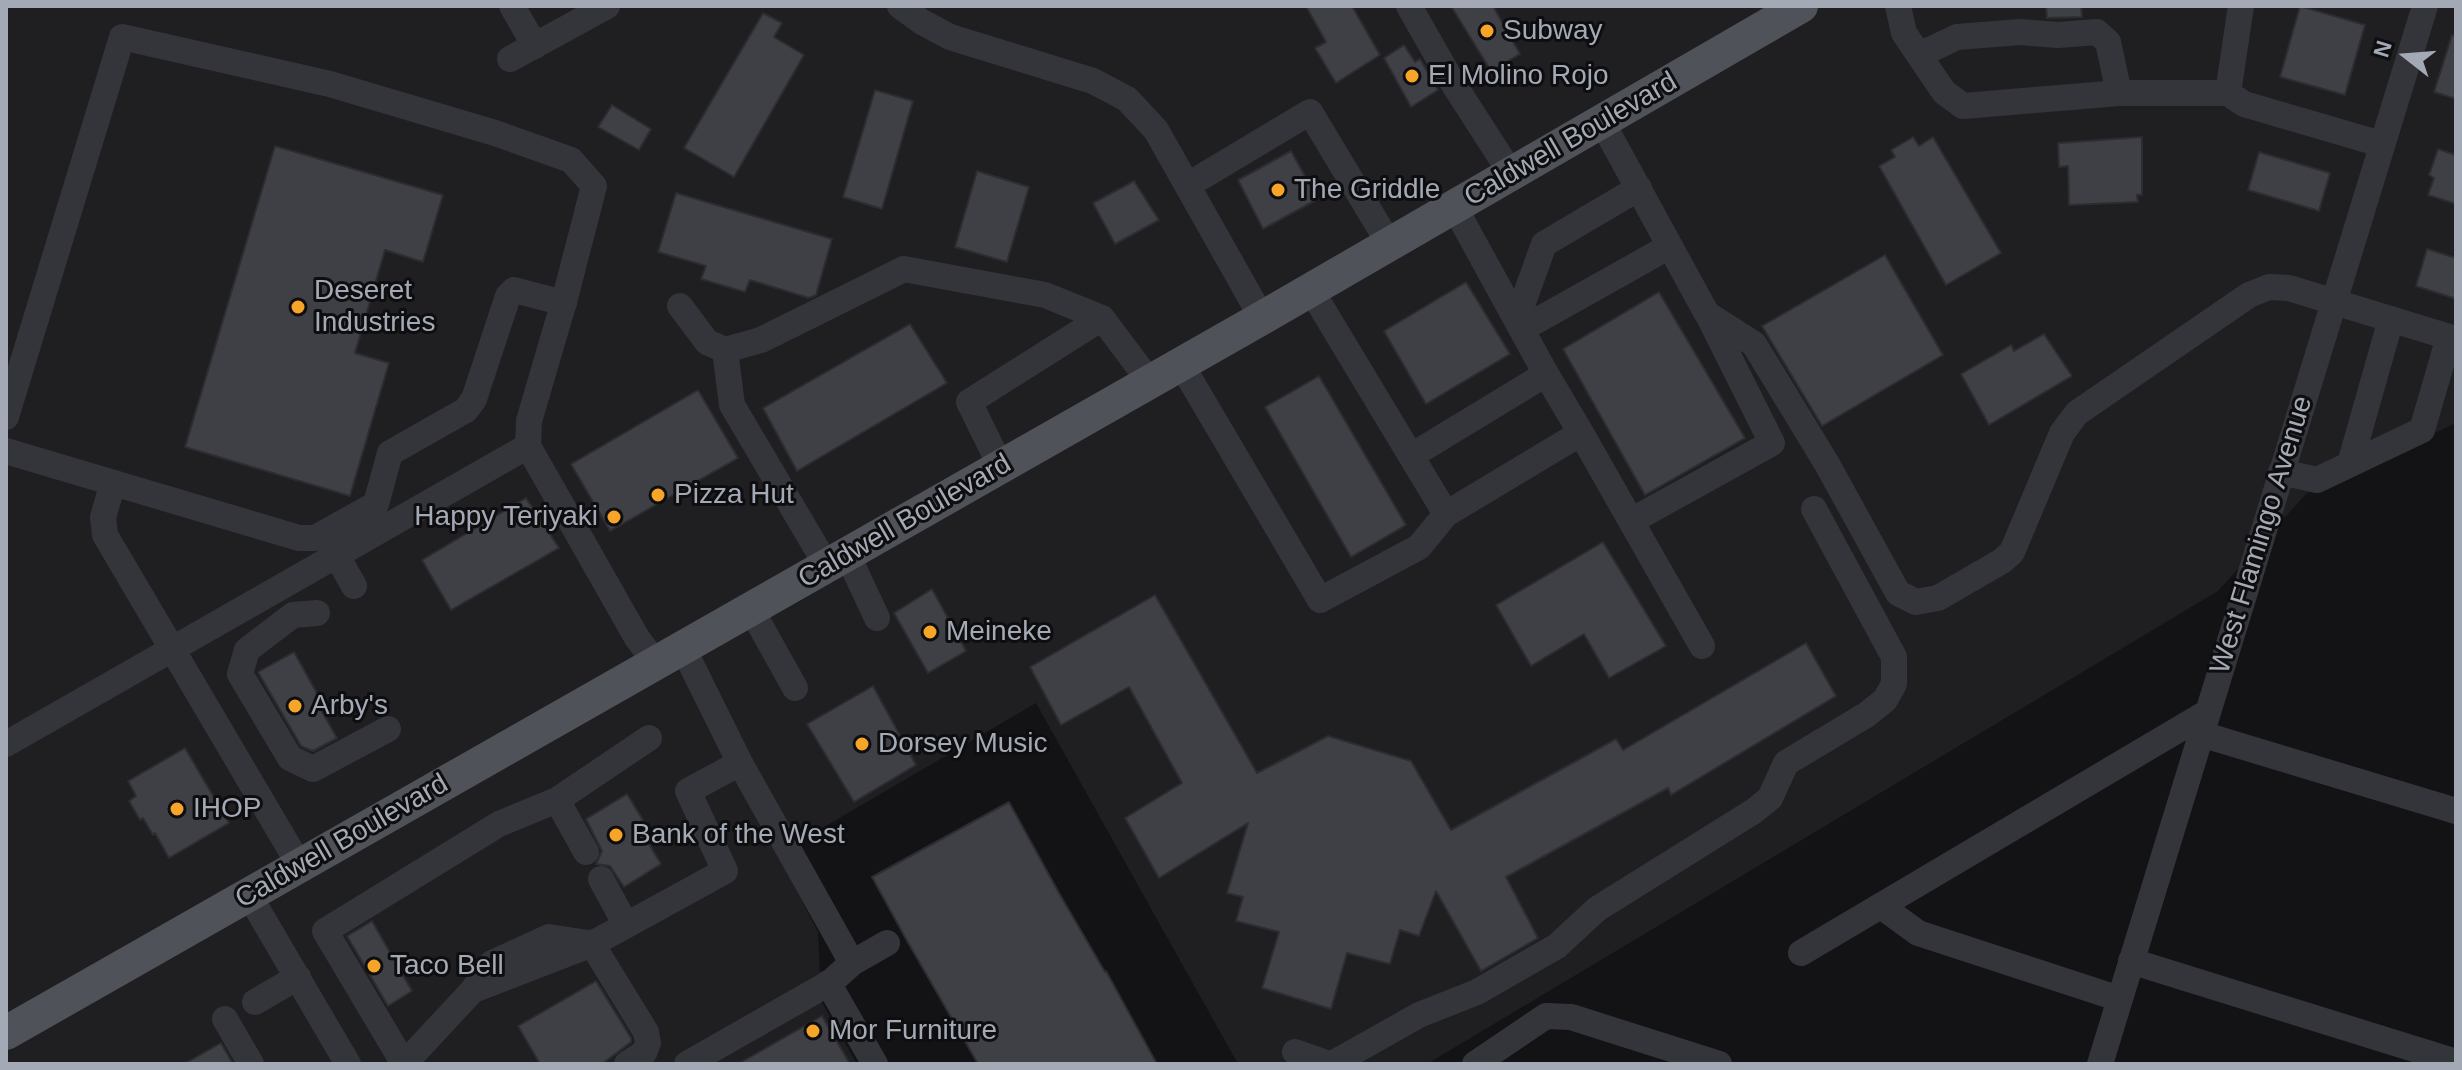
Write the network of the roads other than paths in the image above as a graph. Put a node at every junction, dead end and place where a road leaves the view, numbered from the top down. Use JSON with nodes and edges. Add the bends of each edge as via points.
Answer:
{"nodes":[{"id":1,"x":512,"y":6,"type":"edge"},
{"id":2,"x":607,"y":6,"type":"edge"},
{"id":3,"x":900,"y":6,"type":"edge"},
{"id":4,"x":1409,"y":6,"type":"edge"},
{"id":5,"x":1801,"y":6,"type":"edge"},
{"id":6,"x":1898,"y":6,"type":"edge"},
{"id":7,"x":2241,"y":6,"type":"edge"},
{"id":8,"x":2425,"y":6,"type":"edge"},
{"id":9,"x":535,"y":46,"type":"junction"},
{"id":10,"x":1919,"y":55,"type":"junction"},
{"id":11,"x":510,"y":59,"type":"dead end"},
{"id":12,"x":2119,"y":93,"type":"junction"},
{"id":13,"x":2228,"y":93,"type":"junction"},
{"id":14,"x":1602,"y":122,"type":"junction"},
{"id":15,"x":2381,"y":144,"type":"junction"},
{"id":16,"x":1512,"y":175,"type":"junction"},
{"id":17,"x":1188,"y":185,"type":"junction"},
{"id":18,"x":1639,"y":188,"type":"junction"},
{"id":19,"x":1455,"y":208,"type":"junction"},
{"id":20,"x":1390,"y":245,"type":"junction"},
{"id":21,"x":1670,"y":246,"type":"junction"},
{"id":22,"x":1311,"y":290,"type":"junction"},
{"id":23,"x":2333,"y":301,"type":"junction"},
{"id":24,"x":564,"y":303,"type":"junction"},
{"id":25,"x":680,"y":306,"type":"dead end"},
{"id":26,"x":1707,"y":314,"type":"junction"},
{"id":27,"x":1102,"y":318,"type":"junction"},
{"id":28,"x":1262,"y":318,"type":"junction"},
{"id":29,"x":2391,"y":319,"type":"junction"},
{"id":30,"x":1519,"y":324,"type":"junction"},
{"id":31,"x":725,"y":350,"type":"junction"},
{"id":32,"x":1181,"y":364,"type":"junction"},
{"id":33,"x":1546,"y":374,"type":"junction"},
{"id":34,"x":1150,"y":382,"type":"junction"},
{"id":35,"x":6,"y":417,"type":"edge"},
{"id":36,"x":1581,"y":433,"type":"junction"},
{"id":37,"x":528,"y":446,"type":"junction"},
{"id":38,"x":6,"y":451,"type":"edge"},
{"id":39,"x":1411,"y":456,"type":"junction"},
{"id":40,"x":2350,"y":464,"type":"junction"},
{"id":41,"x":1001,"y":467,"type":"junction"},
{"id":42,"x":2281,"y":472,"type":"junction"},
{"id":43,"x":113,"y":483,"type":"junction"},
{"id":44,"x":1814,"y":509,"type":"dead end"},
{"id":45,"x":1446,"y":514,"type":"junction"},
{"id":46,"x":1631,"y":521,"type":"junction"},
{"id":47,"x":337,"y":556,"type":"junction"},
{"id":48,"x":837,"y":560,"type":"junction"},
{"id":49,"x":354,"y":586,"type":"dead end"},
{"id":50,"x":751,"y":609,"type":"junction"},
{"id":51,"x":317,"y":613,"type":"dead end"},
{"id":52,"x":877,"y":618,"type":"dead end"},
{"id":53,"x":1702,"y":646,"type":"dead end"},
{"id":54,"x":172,"y":651,"type":"junction"},
{"id":55,"x":669,"y":656,"type":"junction"},
{"id":56,"x":795,"y":688,"type":"dead end"},
{"id":57,"x":2204,"y":723,"type":"junction"},
{"id":58,"x":388,"y":729,"type":"dead end"},
{"id":59,"x":649,"y":738,"type":"dead end"},
{"id":60,"x":6,"y":744,"type":"edge"},
{"id":61,"x":740,"y":763,"type":"junction"},
{"id":62,"x":557,"y":800,"type":"junction"},
{"id":63,"x":2456,"y":811,"type":"edge"},
{"id":64,"x":586,"y":852,"type":"dead end"},
{"id":65,"x":300,"y":866,"type":"junction"},
{"id":66,"x":601,"y":879,"type":"dead end"},
{"id":67,"x":249,"y":895,"type":"junction"},
{"id":68,"x":1881,"y":906,"type":"junction"},
{"id":69,"x":626,"y":925,"type":"junction"},
{"id":70,"x":887,"y":943,"type":"dead end"},
{"id":71,"x":592,"y":944,"type":"junction"},
{"id":72,"x":1801,"y":953,"type":"dead end"},
{"id":73,"x":2131,"y":961,"type":"junction"},
{"id":74,"x":852,"y":963,"type":"junction"},
{"id":75,"x":298,"y":977,"type":"junction"},
{"id":76,"x":828,"y":983,"type":"junction"},
{"id":77,"x":2120,"y":999,"type":"junction"},
{"id":78,"x":255,"y":1002,"type":"dead end"},
{"id":79,"x":225,"y":1019,"type":"dead end"},
{"id":80,"x":6,"y":1033,"type":"edge"},
{"id":81,"x":1295,"y":1052,"type":"dead end"},
{"id":82,"x":2456,"y":1062,"type":"edge"},
{"id":83,"x":251,"y":1064,"type":"edge"},
{"id":84,"x":348,"y":1064,"type":"edge"},
{"id":85,"x":404,"y":1064,"type":"edge"},
{"id":86,"x":627,"y":1064,"type":"edge"},
{"id":87,"x":687,"y":1064,"type":"edge"},
{"id":88,"x":875,"y":1064,"type":"edge"},
{"id":89,"x":1330,"y":1064,"type":"edge"},
{"id":90,"x":1475,"y":1064,"type":"edge"},
{"id":91,"x":1719,"y":1064,"type":"edge"},
{"id":92,"x":2100,"y":1064,"type":"edge"}],
"edges":[{"from":1,"to":9,"type":"street"},
{"from":2,"to":9,"type":"street"},
{"from":3,"to":17,"type":"street","via":[[950,37],[1093,81],[1127,99],[1156,130]]},
{"from":4,"to":16,"type":"street"},
{"from":5,"to":14,"type":"main road","name":"Caldwell Boulevard"},
{"from":6,"to":10,"type":"street","via":[[1904,33]]},
{"from":7,"to":13,"type":"street"},
{"from":8,"to":15,"type":"street","name":"West Flamingo Avenue"},
{"from":9,"to":11,"type":"street"},
{"from":10,"to":12,"type":"street","via":[[1944,92],[1963,106]]},
{"from":10,"to":12,"type":"street","via":[[1957,37],[2097,32],[2108,42]]},
{"from":12,"to":13,"type":"street"},
{"from":13,"to":15,"type":"street","via":[[2244,104]]},
{"from":14,"to":16,"type":"main road","name":"Caldwell Boulevard"},
{"from":14,"to":18,"type":"street"},
{"from":15,"to":23,"type":"street","name":"West Flamingo Avenue"},
{"from":16,"to":19,"type":"main road","name":"Caldwell Boulevard"},
{"from":17,"to":20,"type":"street","via":[[1310,112]]},
{"from":17,"to":28,"type":"street"},
{"from":18,"to":21,"type":"street"},
{"from":18,"to":30,"type":"street","via":[[1544,244]]},
{"from":19,"to":20,"type":"main road","name":"Caldwell Boulevard"},
{"from":19,"to":30,"type":"street"},
{"from":20,"to":22,"type":"main road","name":"Caldwell Boulevard"},
{"from":21,"to":26,"type":"street"},
{"from":21,"to":30,"type":"street"},
{"from":22,"to":28,"type":"main road","name":"Caldwell Boulevard"},
{"from":22,"to":39,"type":"street"},
{"from":23,"to":26,"type":"street","via":[[2289,288],[2269,287],[2249,295],[2093,400],[2062,433],[2012,552],[1938,598],[1916,602],[1898,593],[1754,344]]},
{"from":23,"to":29,"type":"street"},
{"from":23,"to":42,"type":"street","name":"West Flamingo Avenue"},
{"from":24,"to":35,"type":"street","via":[[594,186],[571,160],[330,84],[122,37]]},
{"from":24,"to":37,"type":"street","via":[[529,421]]},
{"from":24,"to":43,"type":"street","via":[[514,290],[466,410],[390,453],[376,504],[315,538],[299,538]]},
{"from":25,"to":31,"type":"street","via":[[707,342]]},
{"from":26,"to":46,"type":"street","via":[[1772,443]]},
{"from":27,"to":31,"type":"street","via":[[1045,295],[904,269],[761,340]]},
{"from":27,"to":34,"type":"street"},
{"from":27,"to":41,"type":"street","via":[[969,402]]},
{"from":28,"to":32,"type":"main road","name":"Caldwell Boulevard"},
{"from":29,"to":40,"type":"street"},
{"from":29,"to":40,"type":"street","via":[[2449,337],[2422,430]]},
{"from":30,"to":33,"type":"street"},
{"from":31,"to":48,"type":"street","via":[[732,405]]},
{"from":32,"to":34,"type":"main road","name":"Caldwell Boulevard"},
{"from":32,"to":45,"type":"street","via":[[1320,600],[1419,547]]},
{"from":33,"to":36,"type":"street"},
{"from":33,"to":39,"type":"street"},
{"from":34,"to":41,"type":"main road","name":"Caldwell Boulevard"},
{"from":36,"to":45,"type":"street"},
{"from":36,"to":46,"type":"street"},
{"from":37,"to":47,"type":"street"},
{"from":37,"to":55,"type":"street","via":[[637,638]]},
{"from":38,"to":43,"type":"street"},
{"from":39,"to":45,"type":"street"},
{"from":40,"to":42,"type":"street","via":[[2317,480]]},
{"from":41,"to":48,"type":"main road","name":"Caldwell Boulevard"},
{"from":42,"to":57,"type":"street","name":"West Flamingo Avenue"},
{"from":43,"to":54,"type":"street","via":[[103,517],[105,535]]},
{"from":44,"to":89,"type":"street","via":[[1894,657],[1894,684],[1885,700],[1786,763],[1770,798],[1754,811],[1597,909],[1557,946]]},
{"from":46,"to":53,"type":"street"},
{"from":47,"to":49,"type":"street"},
{"from":47,"to":54,"type":"street"},
{"from":48,"to":50,"type":"main road","name":"Caldwell Boulevard"},
{"from":48,"to":52,"type":"street"},
{"from":50,"to":55,"type":"main road","name":"Caldwell Boulevard"},
{"from":50,"to":56,"type":"street"},
{"from":51,"to":58,"type":"street","via":[[293,615],[247,650],[240,674],[290,758],[313,769]]},
{"from":54,"to":60,"type":"street"},
{"from":54,"to":65,"type":"street"},
{"from":55,"to":61,"type":"street"},
{"from":55,"to":65,"type":"main road","name":"Caldwell Boulevard"},
{"from":57,"to":63,"type":"street"},
{"from":57,"to":68,"type":"street"},
{"from":57,"to":73,"type":"street","name":"West Flamingo Avenue"},
{"from":59,"to":62,"type":"street"},
{"from":61,"to":69,"type":"street","via":[[688,791],[725,871]]},
{"from":61,"to":74,"type":"street"},
{"from":62,"to":64,"type":"street"},
{"from":62,"to":85,"type":"street","via":[[499,824],[325,931]]},
{"from":65,"to":67,"type":"main road","name":"Caldwell Boulevard"},
{"from":66,"to":69,"type":"street"},
{"from":67,"to":75,"type":"street"},
{"from":67,"to":80,"type":"main road","name":"Caldwell Boulevard"},
{"from":68,"to":72,"type":"street"},
{"from":68,"to":77,"type":"street","via":[[1918,933]]},
{"from":69,"to":71,"type":"street"},
{"from":70,"to":74,"type":"street"},
{"from":71,"to":85,"type":"street","via":[[473,990]]},
{"from":71,"to":86,"type":"street","via":[[646,1032],[644,1053]]},
{"from":73,"to":77,"type":"street","name":"West Flamingo Avenue"},
{"from":73,"to":82,"type":"street"},
{"from":74,"to":76,"type":"street"},
{"from":75,"to":78,"type":"street"},
{"from":75,"to":84,"type":"street"},
{"from":76,"to":87,"type":"street"},
{"from":76,"to":88,"type":"street"},
{"from":77,"to":92,"type":"street","name":"West Flamingo Avenue"},
{"from":79,"to":83,"type":"street"},
{"from":81,"to":89,"type":"street"},
{"from":90,"to":91,"type":"street","via":[[1546,1016],[1571,1017]]}]}
